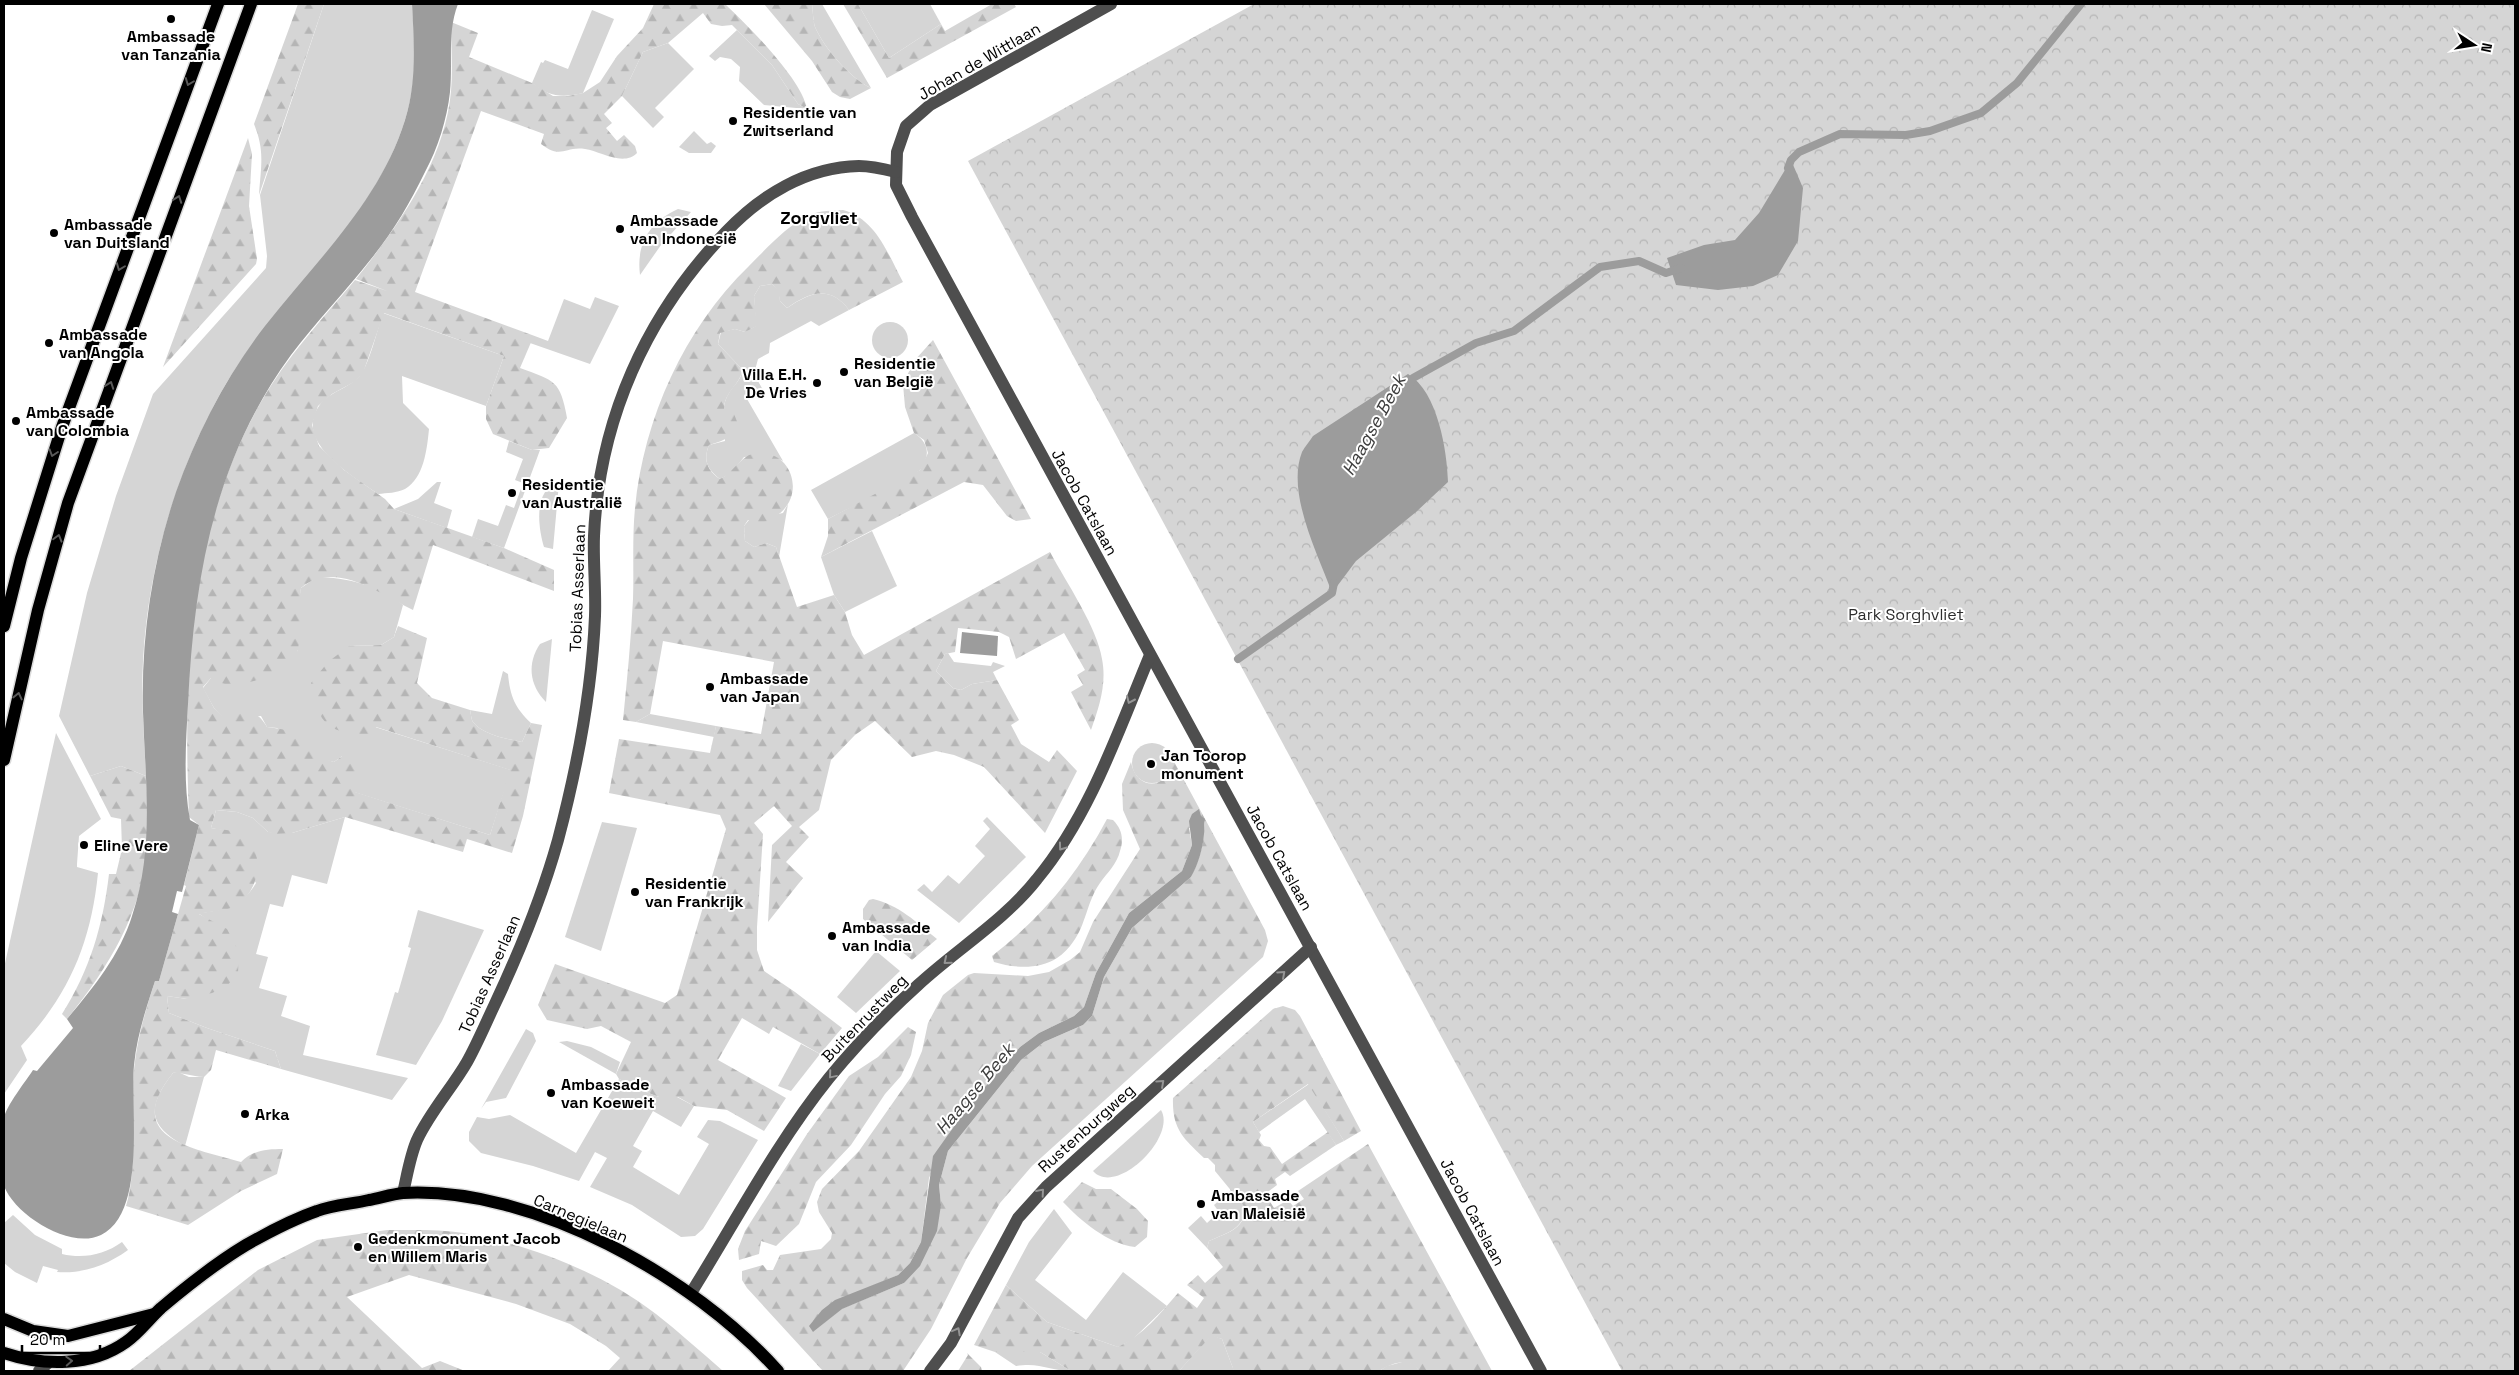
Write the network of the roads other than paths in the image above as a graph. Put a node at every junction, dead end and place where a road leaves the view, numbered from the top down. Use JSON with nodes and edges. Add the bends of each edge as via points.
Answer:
{"nodes":[{"id":1,"x":218,"y":4,"type":"edge"},
{"id":2,"x":251,"y":4,"type":"edge"},
{"id":3,"x":1111,"y":4,"type":"edge"},
{"id":4,"x":896,"y":172,"type":"junction"},
{"id":5,"x":4,"y":626,"type":"edge"},
{"id":6,"x":1150,"y":655,"type":"junction"},
{"id":7,"x":4,"y":760,"type":"edge"},
{"id":8,"x":1312,"y":948,"type":"junction"},
{"id":9,"x":403,"y":1193,"type":"junction"},
{"id":10,"x":691,"y":1293,"type":"junction"},
{"id":11,"x":154,"y":1314,"type":"junction"},
{"id":12,"x":4,"y":1319,"type":"edge"},
{"id":13,"x":4,"y":1353,"type":"edge"},
{"id":14,"x":50,"y":1362,"type":"junction"},
{"id":15,"x":39,"y":1371,"type":"edge"},
{"id":16,"x":778,"y":1371,"type":"edge"},
{"id":17,"x":930,"y":1371,"type":"edge"},
{"id":18,"x":1541,"y":1371,"type":"edge"}],
"edges":[{"from":1,"to":5,"type":"main road","one_way":true,"via":[[62,427],[21,558]]},
{"from":7,"to":2,"type":"main road","one_way":true,"via":[[38,610],[68,503]]},
{"from":3,"to":4,"type":"street","name":"Johan de Wittlaan","via":[[930,105],[906,126],[900,139]]},
{"from":4,"to":6,"type":"street","name":"Jacob Catslaan","via":[[896,185],[912,217]]},
{"from":4,"to":9,"type":"street","name":"Tobias Asserlaan","via":[[862,166],[823,169],[786,185],[746,211],[712,246],[674,295],[655,325],[620,396],[604,453],[598,493],[594,536],[594,616],[584,712],[557,841],[512,968],[468,1060],[417,1140]]},
{"from":6,"to":8,"type":"street","name":"Jacob Catslaan"},
{"from":6,"to":10,"type":"street","name":"Buitenrustweg","one_way":true,"via":[[1090,794],[1060,850],[1007,911],[917,985],[829,1078],[768,1166]]},
{"from":17,"to":8,"type":"street","name":"Rustenburgweg","one_way":true,"via":[[950,1343],[1018,1218],[1046,1187]]},
{"from":8,"to":18,"type":"street","name":"Jacob Catslaan"},
{"from":9,"to":10,"type":"main road","name":"Carnegielaan","via":[[451,1196],[536,1214],[592,1236],[653,1268]]},
{"from":9,"to":11,"type":"main road","name":"Carnegielaan","via":[[318,1211],[246,1245],[187,1286]]},
{"from":10,"to":16,"type":"main road","name":"Carnegielaan","via":[[760,1351]]},
{"from":11,"to":12,"type":"main road","name":"Carnegielaan","via":[[68,1336],[33,1331]]},
{"from":14,"to":11,"type":"main road","name":"Carnegielaan","one_way":true,"via":[[75,1361],[105,1354],[127,1342]]},
{"from":13,"to":14,"type":"main road","name":"Carnegielaan"},
{"from":14,"to":15,"type":"street"}]}
